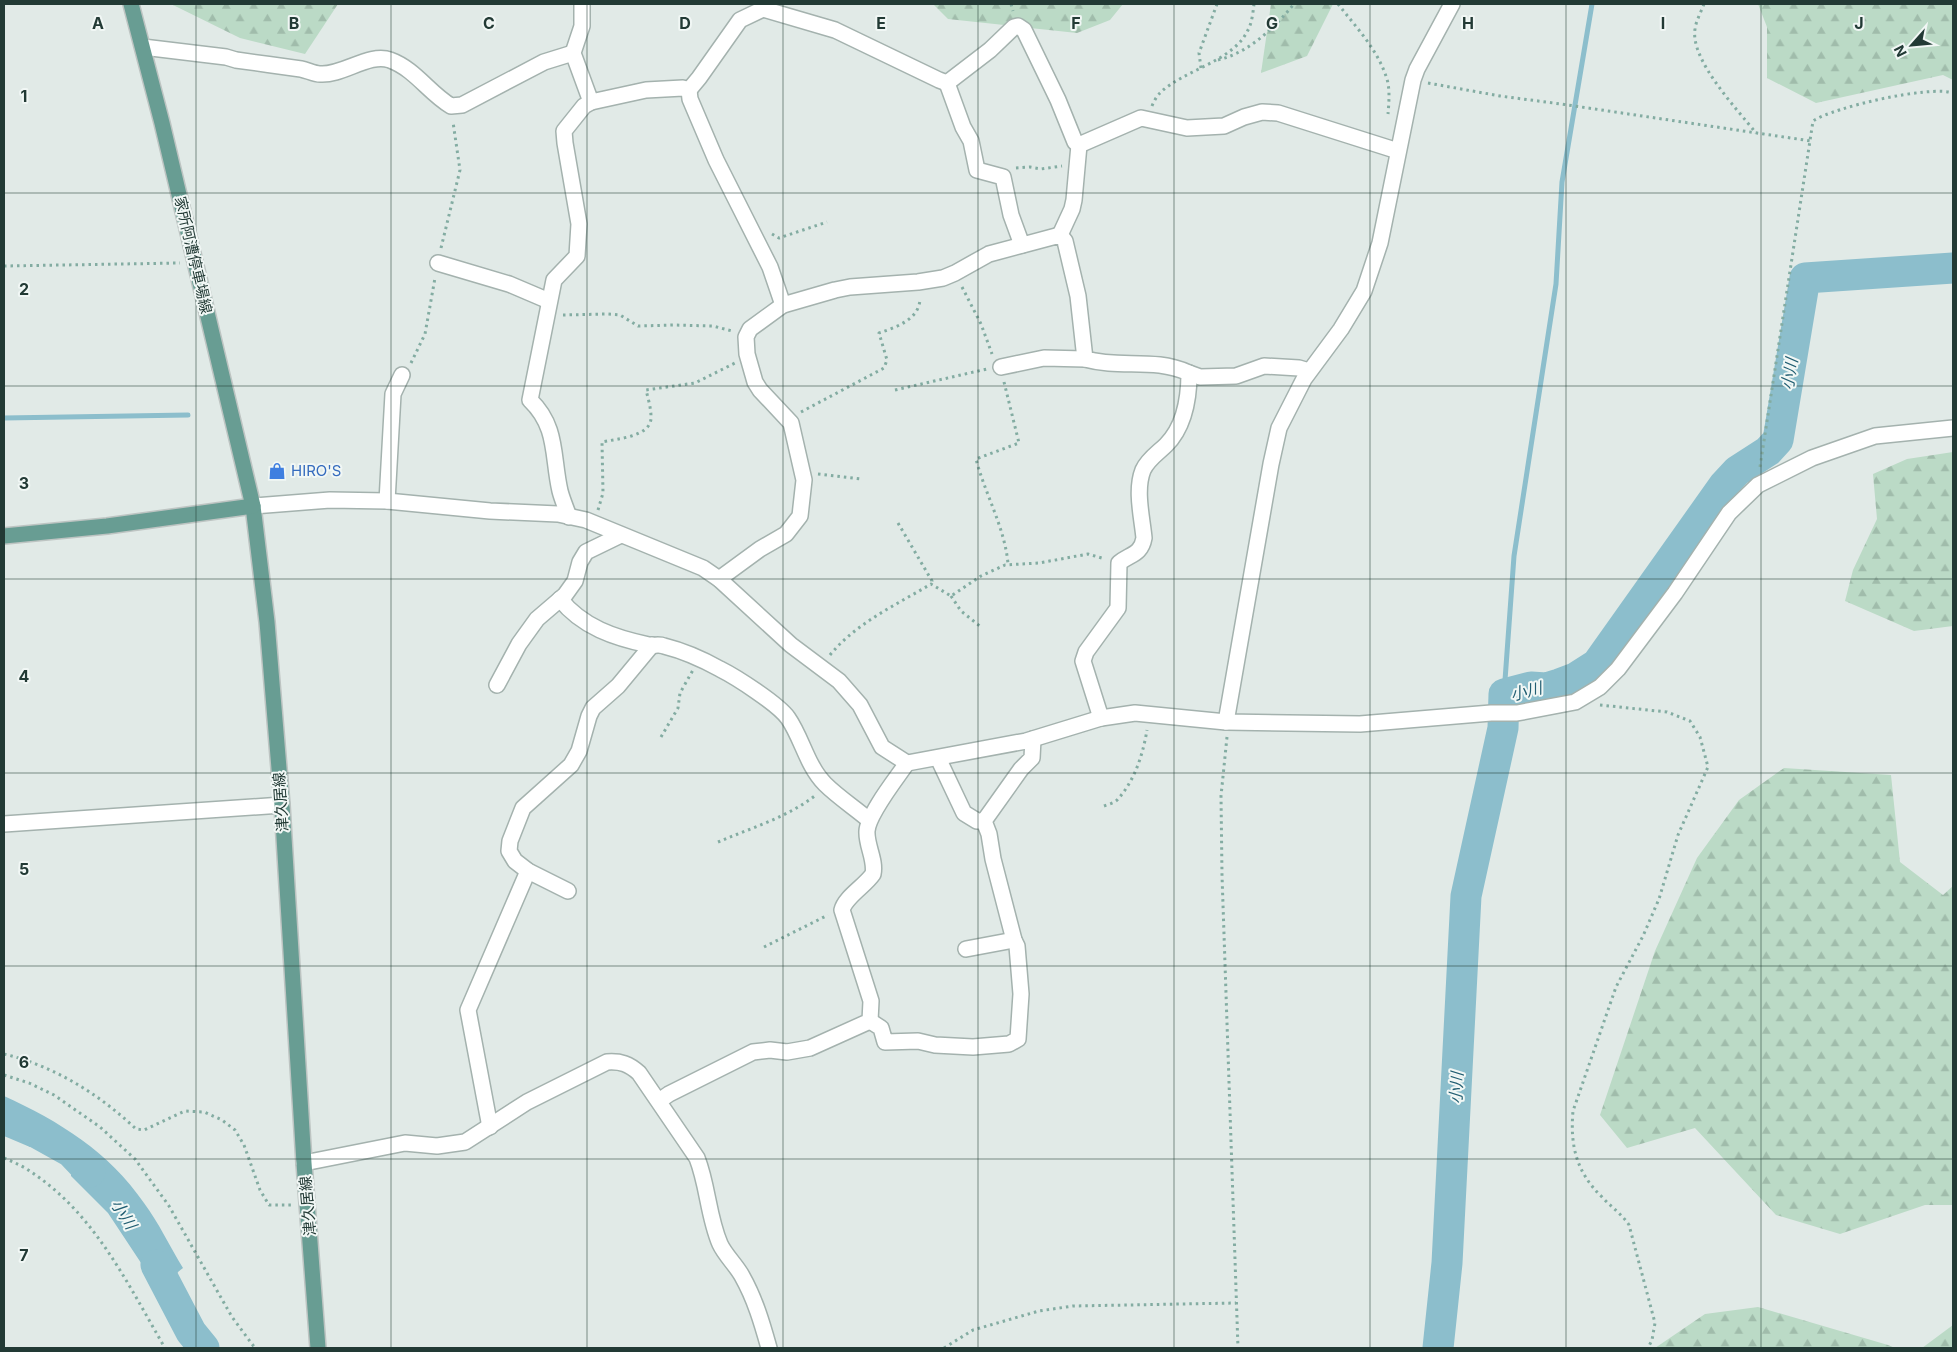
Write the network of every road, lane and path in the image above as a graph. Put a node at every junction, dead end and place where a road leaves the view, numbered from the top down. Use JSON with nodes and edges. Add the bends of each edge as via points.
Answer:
{"nodes":[{"id":1,"x":131,"y":4,"type":"edge"},
{"id":2,"x":582,"y":4,"type":"edge"},
{"id":3,"x":1217,"y":4,"type":"edge"},
{"id":4,"x":1254,"y":4,"type":"edge"},
{"id":5,"x":1294,"y":4,"type":"edge"},
{"id":6,"x":1338,"y":4,"type":"edge"},
{"id":7,"x":1452,"y":4,"type":"edge"},
{"id":8,"x":1704,"y":4,"type":"edge"},
{"id":9,"x":763,"y":6,"type":"edge"},
{"id":10,"x":143,"y":48,"type":"junction"},
{"id":11,"x":573,"y":54,"type":"junction"},
{"id":12,"x":1216,"y":61,"type":"junction"},
{"id":13,"x":1201,"y":68,"type":"junction"},
{"id":14,"x":1413,"y":80,"type":"junction"},
{"id":15,"x":947,"y":83,"type":"junction"},
{"id":16,"x":688,"y":90,"type":"junction"},
{"id":17,"x":1953,"y":93,"type":"edge"},
{"id":18,"x":591,"y":102,"type":"junction"},
{"id":19,"x":451,"y":106,"type":"junction"},
{"id":20,"x":1141,"y":118,"type":"junction"},
{"id":21,"x":1757,"y":133,"type":"junction"},
{"id":22,"x":1811,"y":141,"type":"junction"},
{"id":23,"x":1079,"y":145,"type":"junction"},
{"id":24,"x":1383,"y":146,"type":"junction"},
{"id":25,"x":1398,"y":151,"type":"junction"},
{"id":26,"x":1078,"y":164,"type":"junction"},
{"id":27,"x":1012,"y":169,"type":"dead end"},
{"id":28,"x":827,"y":222,"type":"dead end"},
{"id":29,"x":770,"y":232,"type":"dead end"},
{"id":30,"x":1060,"y":236,"type":"junction"},
{"id":31,"x":1022,"y":245,"type":"junction"},
{"id":32,"x":194,"y":263,"type":"junction"},
{"id":33,"x":438,"y":263,"type":"junction"},
{"id":34,"x":4,"y":266,"type":"edge"},
{"id":35,"x":955,"y":273,"type":"junction"},
{"id":36,"x":918,"y":282,"type":"junction"},
{"id":37,"x":549,"y":305,"type":"junction"},
{"id":38,"x":783,"y":305,"type":"junction"},
{"id":39,"x":748,"y":334,"type":"junction"},
{"id":40,"x":748,"y":359,"type":"junction"},
{"id":41,"x":1085,"y":359,"type":"junction"},
{"id":42,"x":998,"y":367,"type":"junction"},
{"id":43,"x":1309,"y":371,"type":"junction"},
{"id":44,"x":1189,"y":373,"type":"junction"},
{"id":45,"x":402,"y":376,"type":"joint"},
{"id":46,"x":896,"y":390,"type":"dead end"},
{"id":47,"x":791,"y":423,"type":"junction"},
{"id":48,"x":1953,"y":428,"type":"edge"},
{"id":49,"x":1760,"y":463,"type":"dead end"},
{"id":50,"x":803,"y":474,"type":"junction"},
{"id":51,"x":861,"y":479,"type":"dead end"},
{"id":52,"x":387,"y":501,"type":"junction"},
{"id":53,"x":253,"y":506,"type":"junction"},
{"id":54,"x":569,"y":516,"type":"junction"},
{"id":55,"x":898,"y":523,"type":"dead end"},
{"id":56,"x":594,"y":524,"type":"junction"},
{"id":57,"x":621,"y":535,"type":"junction"},
{"id":58,"x":4,"y":536,"type":"edge"},
{"id":59,"x":1119,"y":563,"type":"junction"},
{"id":60,"x":1008,"y":564,"type":"junction"},
{"id":61,"x":719,"y":579,"type":"junction"},
{"id":62,"x":931,"y":584,"type":"junction"},
{"id":63,"x":952,"y":596,"type":"junction"},
{"id":64,"x":560,"y":599,"type":"junction"},
{"id":65,"x":981,"y":627,"type":"dead end"},
{"id":66,"x":652,"y":645,"type":"junction"},
{"id":67,"x":698,"y":658,"type":"junction"},
{"id":68,"x":821,"y":667,"type":"junction"},
{"id":69,"x":497,"y":685,"type":"dead end"},
{"id":70,"x":1575,"y":702,"type":"junction"},
{"id":71,"x":1148,"y":714,"type":"junction"},
{"id":72,"x":1101,"y":718,"type":"junction"},
{"id":73,"x":1227,"y":722,"type":"junction"},
{"id":74,"x":661,"y":737,"type":"dead end"},
{"id":75,"x":1033,"y":739,"type":"junction"},
{"id":76,"x":938,"y":758,"type":"junction"},
{"id":77,"x":907,"y":763,"type":"junction"},
{"id":78,"x":824,"y":784,"type":"junction"},
{"id":79,"x":282,"y":805,"type":"junction"},
{"id":80,"x":1104,"y":806,"type":"dead end"},
{"id":81,"x":870,"y":820,"type":"junction"},
{"id":82,"x":984,"y":821,"type":"junction"},
{"id":83,"x":4,"y":824,"type":"edge"},
{"id":84,"x":718,"y":842,"type":"dead end"},
{"id":85,"x":528,"y":871,"type":"junction"},
{"id":86,"x":568,"y":891,"type":"dead end"},
{"id":87,"x":842,"y":907,"type":"junction"},
{"id":88,"x":1014,"y":940,"type":"junction"},
{"id":89,"x":764,"y":947,"type":"dead end"},
{"id":90,"x":966,"y":949,"type":"dead end"},
{"id":91,"x":870,"y":1021,"type":"junction"},
{"id":92,"x":4,"y":1054,"type":"edge"},
{"id":93,"x":4,"y":1075,"type":"edge"},
{"id":94,"x":659,"y":1102,"type":"junction"},
{"id":95,"x":490,"y":1127,"type":"junction"},
{"id":96,"x":4,"y":1158,"type":"edge"},
{"id":97,"x":304,"y":1163,"type":"junction"},
{"id":98,"x":308,"y":1205,"type":"junction"},
{"id":99,"x":1236,"y":1303,"type":"junction"},
{"id":100,"x":165,"y":1348,"type":"edge"},
{"id":101,"x":255,"y":1348,"type":"edge"},
{"id":102,"x":318,"y":1348,"type":"edge"},
{"id":103,"x":769,"y":1348,"type":"edge"},
{"id":104,"x":944,"y":1348,"type":"edge"},
{"id":105,"x":1238,"y":1348,"type":"edge"},
{"id":106,"x":1648,"y":1348,"type":"edge"}],
"edges":[{"from":1,"to":10,"type":"main road","name":"家所阿漕停車場線"},
{"from":2,"to":11,"type":"street","via":[[582,26]]},
{"from":3,"to":13,"type":"path","via":[[1199,53]]},
{"from":4,"to":12,"type":"path","via":[[1248,31]]},
{"from":5,"to":12,"type":"path","via":[[1252,45]]},
{"from":6,"to":24,"type":"path","via":[[1373,50],[1386,79],[1388,122]]},
{"from":7,"to":14,"type":"street"},
{"from":8,"to":21,"type":"path","via":[[1695,30],[1698,54],[1704,67]]},
{"from":9,"to":15,"type":"street","via":[[835,30]]},
{"from":9,"to":16,"type":"street","via":[[740,20]]},
{"from":10,"to":19,"type":"street","via":[[226,57],[320,74],[380,58],[389,59],[422,80]]},
{"from":10,"to":32,"type":"main road","name":"家所阿漕停車場線"},
{"from":11,"to":18,"type":"street"},
{"from":11,"to":19,"type":"street","via":[[544,62],[462,105]]},
{"from":12,"to":13,"type":"path"},
{"from":13,"to":20,"type":"path","via":[[1167,87]]},
{"from":14,"to":21,"type":"path","via":[[1500,96]]},
{"from":14,"to":25,"type":"street"},
{"from":15,"to":23,"type":"street","via":[[1018,26],[1024,30]]},
{"from":15,"to":31,"type":"street","via":[[963,127],[972,141],[977,170],[1002,177]]},
{"from":16,"to":18,"type":"street","via":[[646,90]]},
{"from":16,"to":38,"type":"street","via":[[716,160],[770,266]]},
{"from":17,"to":22,"type":"path","via":[[1908,94],[1819,117],[1813,121]]},
{"from":18,"to":37,"type":"street","via":[[564,131],[578,218],[577,256],[554,280]]},
{"from":19,"to":33,"type":"path","via":[[460,170]]},
{"from":20,"to":23,"type":"street"},
{"from":20,"to":24,"type":"street","via":[[1187,128],[1224,126],[1262,112],[1278,113]]},
{"from":21,"to":22,"type":"path"},
{"from":22,"to":49,"type":"path"},
{"from":23,"to":26,"type":"street"},
{"from":24,"to":25,"type":"street"},
{"from":25,"to":43,"type":"street","via":[[1380,243],[1364,291]]},
{"from":26,"to":27,"type":"path"},
{"from":26,"to":30,"type":"street","via":[[1072,210]]},
{"from":28,"to":29,"type":"path","via":[[779,238]]},
{"from":30,"to":31,"type":"street"},
{"from":30,"to":41,"type":"street","via":[[1065,241],[1078,296]]},
{"from":31,"to":35,"type":"street","via":[[990,254]]},
{"from":32,"to":34,"type":"path"},
{"from":32,"to":53,"type":"main road","name":"家所阿漕停車場線"},
{"from":33,"to":37,"type":"street","via":[[510,284]]},
{"from":33,"to":45,"type":"path","via":[[425,334]]},
{"from":35,"to":36,"type":"street"},
{"from":35,"to":42,"type":"path"},
{"from":36,"to":38,"type":"street","via":[[850,287]]},
{"from":36,"to":47,"type":"path","via":[[918,310],[906,322],[880,332],[887,360],[884,368],[793,416]]},
{"from":37,"to":39,"type":"path","via":[[565,316],[620,315],[638,326],[713,326]]},
{"from":37,"to":54,"type":"street","via":[[530,400],[548,426],[556,454],[560,489]]},
{"from":38,"to":39,"type":"street","via":[[756,324]]},
{"from":39,"to":40,"type":"street"},
{"from":40,"to":47,"type":"street","via":[[760,390]]},
{"from":40,"to":56,"type":"path","via":[[695,383],[646,390],[652,417],[648,427],[633,436],[602,442],[603,494]]},
{"from":41,"to":42,"type":"street","via":[[1044,358]]},
{"from":41,"to":44,"type":"street","via":[[1157,363]]},
{"from":42,"to":46,"type":"path"},
{"from":42,"to":60,"type":"path","via":[[1018,443],[976,459],[1001,531]]},
{"from":43,"to":44,"type":"street","via":[[1264,366],[1236,376],[1200,377]]},
{"from":43,"to":73,"type":"street","via":[[1279,428]]},
{"from":44,"to":59,"type":"street","via":[[1182,422],[1173,437],[1143,469],[1140,494],[1143,545],[1140,551]]},
{"from":45,"to":52,"type":"street","via":[[393,394]]},
{"from":47,"to":50,"type":"street"},
{"from":48,"to":70,"type":"street","via":[[1875,436],[1812,458],[1758,485],[1729,513],[1618,669],[1600,687]]},
{"from":50,"to":51,"type":"path"},
{"from":50,"to":61,"type":"street","via":[[800,516],[795,524],[786,534]]},
{"from":52,"to":53,"type":"street","via":[[330,500]]},
{"from":52,"to":54,"type":"street"},
{"from":53,"to":58,"type":"main road"},
{"from":53,"to":79,"type":"main road","name":"津久居線","via":[[267,622]]},
{"from":54,"to":56,"type":"street"},
{"from":55,"to":62,"type":"path"},
{"from":56,"to":57,"type":"street"},
{"from":57,"to":61,"type":"street","via":[[704,568]]},
{"from":57,"to":64,"type":"street","via":[[586,552],[575,581]]},
{"from":59,"to":60,"type":"path","via":[[1088,554]]},
{"from":59,"to":72,"type":"street","via":[[1118,608],[1083,661]]},
{"from":60,"to":63,"type":"path","via":[[981,576]]},
{"from":61,"to":68,"type":"street","via":[[791,645]]},
{"from":62,"to":63,"type":"path"},
{"from":62,"to":68,"type":"path","via":[[845,638]]},
{"from":63,"to":65,"type":"path","via":[[961,611]]},
{"from":64,"to":66,"type":"street","via":[[572,613],[592,627]]},
{"from":64,"to":69,"type":"street","via":[[536,619]]},
{"from":66,"to":67,"type":"street","via":[[669,647]]},
{"from":66,"to":85,"type":"street","via":[[588,716],[583,740],[571,765],[522,808],[509,851],[515,861]]},
{"from":67,"to":74,"type":"path","via":[[680,693],[678,708]]},
{"from":67,"to":78,"type":"street","via":[[744,684],[787,716]]},
{"from":68,"to":77,"type":"street","via":[[839,681],[860,705],[882,747]]},
{"from":70,"to":73,"type":"street","via":[[1518,713],[1360,724]]},
{"from":70,"to":106,"type":"path","via":[[1679,715],[1690,721],[1700,737],[1708,767],[1678,835],[1659,899],[1616,987],[1573,1110],[1573,1146],[1582,1170],[1594,1190],[1629,1225],[1655,1323]]},
{"from":71,"to":72,"type":"street"},
{"from":71,"to":73,"type":"street"},
{"from":71,"to":80,"type":"path","via":[[1139,765],[1117,801]]},
{"from":72,"to":75,"type":"street"},
{"from":73,"to":99,"type":"path","via":[[1221,796],[1222,875]]},
{"from":75,"to":76,"type":"street"},
{"from":75,"to":82,"type":"street","via":[[1032,758]]},
{"from":76,"to":77,"type":"street"},
{"from":76,"to":82,"type":"street","via":[[964,812],[977,821]]},
{"from":77,"to":81,"type":"street"},
{"from":78,"to":81,"type":"street"},
{"from":78,"to":84,"type":"path","via":[[800,807]]},
{"from":79,"to":83,"type":"street"},
{"from":79,"to":97,"type":"main road","name":"津久居線"},
{"from":81,"to":87,"type":"street","via":[[867,840],[874,874]]},
{"from":82,"to":88,"type":"street"},
{"from":85,"to":86,"type":"street"},
{"from":85,"to":95,"type":"street","via":[[468,1010]]},
{"from":87,"to":89,"type":"path"},
{"from":87,"to":91,"type":"street","via":[[871,1001]]},
{"from":88,"to":90,"type":"street"},
{"from":88,"to":91,"type":"street","via":[[1018,946],[1021,994],[1018,1039],[1013,1043],[973,1046],[885,1042],[881,1028]]},
{"from":91,"to":94,"type":"street","via":[[810,1048],[753,1052]]},
{"from":92,"to":98,"type":"path","via":[[65,1077],[114,1108],[136,1129],[144,1130],[185,1111],[204,1112],[222,1120],[235,1130],[244,1145],[260,1190],[269,1205]]},
{"from":93,"to":101,"type":"path","via":[[54,1095],[100,1127],[135,1159],[169,1206],[232,1318]]},
{"from":94,"to":95,"type":"street","via":[[639,1073],[629,1065],[607,1062],[527,1102]]},
{"from":94,"to":103,"type":"street","via":[[697,1158],[721,1246],[742,1275],[757,1306]]},
{"from":95,"to":97,"type":"street","via":[[455,1145],[405,1143]]},
{"from":96,"to":100,"type":"path","via":[[40,1178],[82,1216],[106,1247]]},
{"from":97,"to":98,"type":"main road","name":"津久居線"},
{"from":98,"to":102,"type":"main road","name":"津久居線"},
{"from":99,"to":104,"type":"path","via":[[1072,1306],[1039,1311],[973,1330]]},
{"from":99,"to":105,"type":"path"}]}
